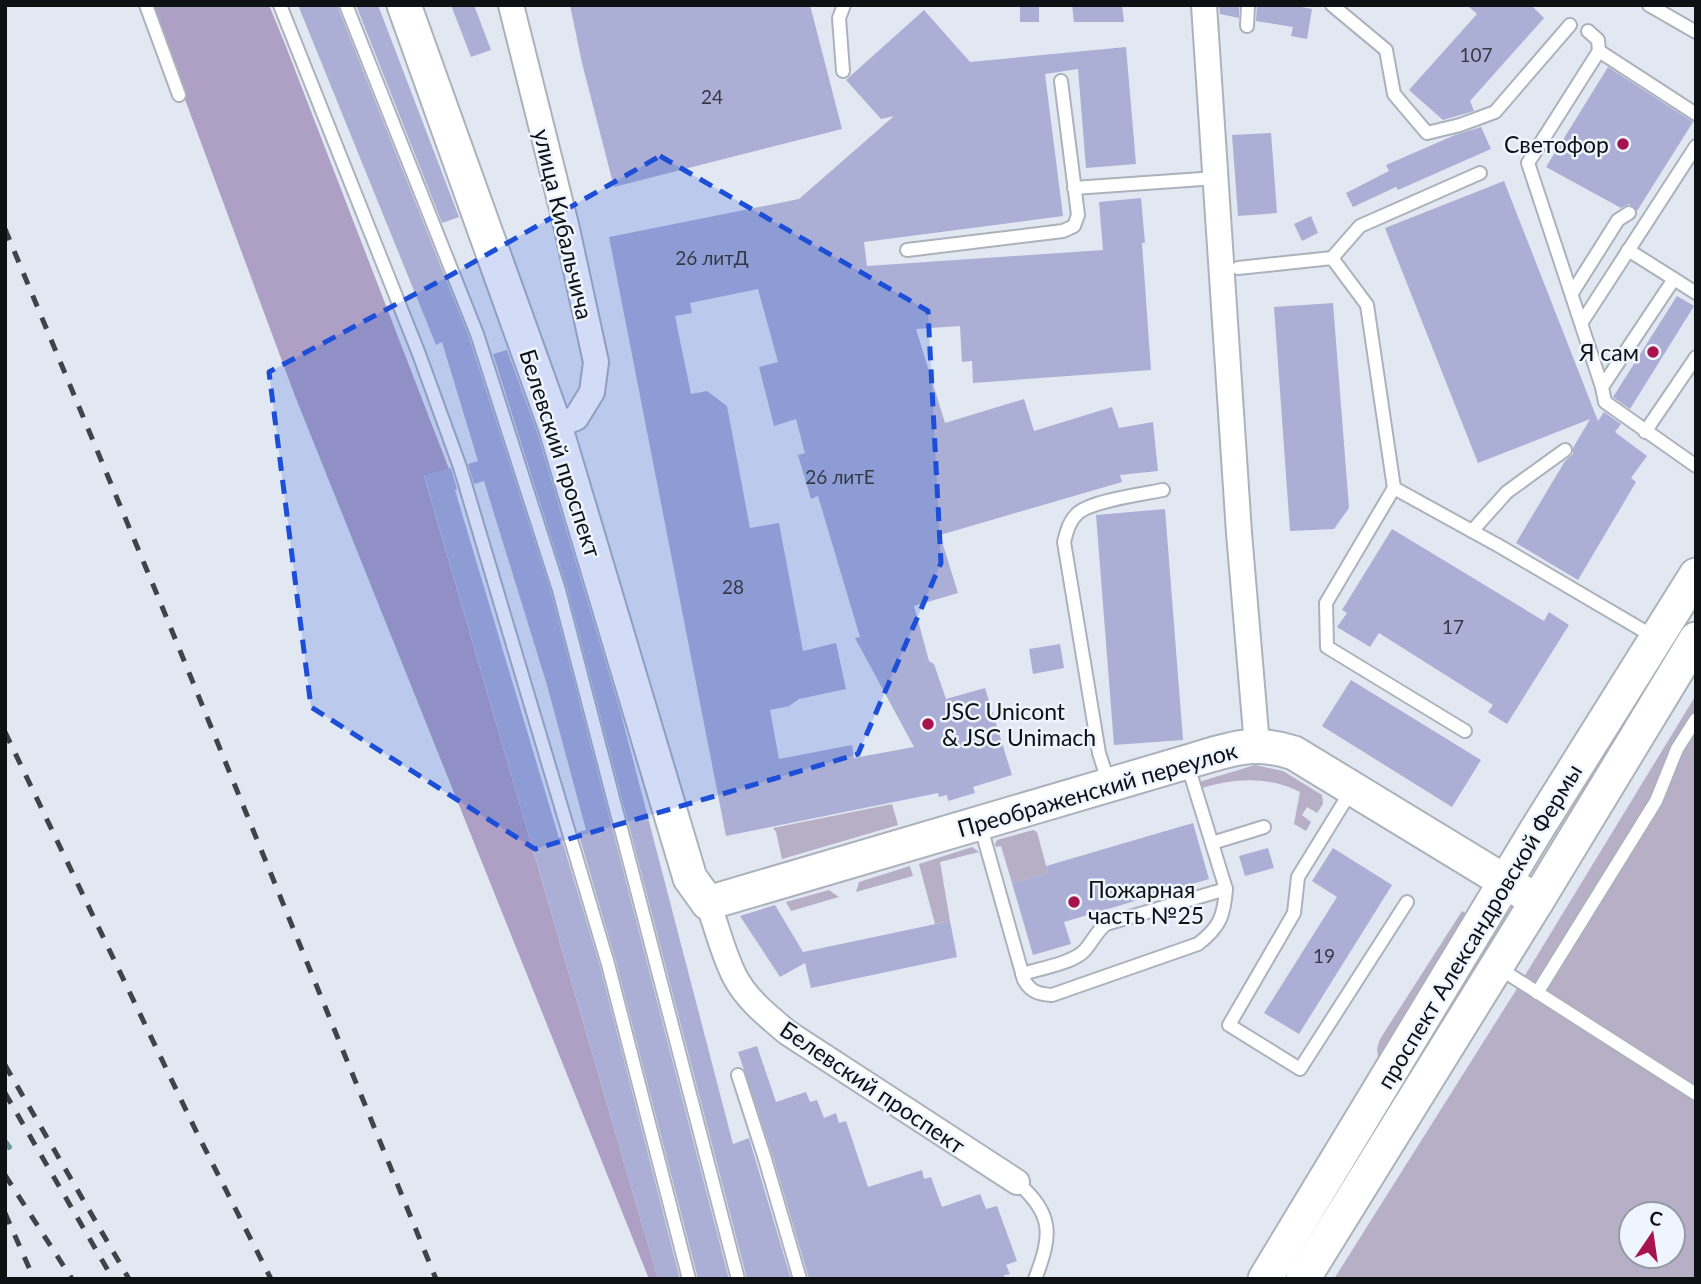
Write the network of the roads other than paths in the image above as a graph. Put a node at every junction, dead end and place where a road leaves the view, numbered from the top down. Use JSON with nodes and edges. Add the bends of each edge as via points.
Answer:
{"nodes":[{"id":1,"x":146,"y":5,"type":"edge"},
{"id":2,"x":280,"y":5,"type":"edge"},
{"id":3,"x":345,"y":5,"type":"edge"},
{"id":4,"x":404,"y":5,"type":"edge"},
{"id":5,"x":427,"y":5,"type":"edge"},
{"id":6,"x":511,"y":5,"type":"edge"},
{"id":7,"x":844,"y":5,"type":"edge"},
{"id":8,"x":1204,"y":5,"type":"edge"},
{"id":9,"x":1248,"y":5,"type":"edge"},
{"id":10,"x":1332,"y":5,"type":"edge"},
{"id":11,"x":1649,"y":5,"type":"edge"},
{"id":12,"x":1570,"y":25,"type":"dead end"},
{"id":13,"x":1247,"y":26,"type":"dead end"},
{"id":14,"x":1588,"y":31,"type":"dead end"},
{"id":15,"x":1696,"y":32,"type":"edge"},
{"id":16,"x":1599,"y":51,"type":"junction"},
{"id":17,"x":844,"y":71,"type":"dead end"},
{"id":18,"x":1061,"y":81,"type":"dead end"},
{"id":19,"x":179,"y":95,"type":"dead end"},
{"id":20,"x":1696,"y":114,"type":"edge"},
{"id":21,"x":1696,"y":146,"type":"edge"},
{"id":22,"x":1480,"y":173,"type":"dead end"},
{"id":23,"x":1216,"y":178,"type":"junction"},
{"id":24,"x":1074,"y":188,"type":"junction"},
{"id":25,"x":1622,"y":213,"type":"dead end"},
{"id":26,"x":907,"y":250,"type":"dead end"},
{"id":27,"x":1628,"y":250,"type":"junction"},
{"id":28,"x":1332,"y":258,"type":"junction"},
{"id":29,"x":1238,"y":268,"type":"dead end"},
{"id":30,"x":1674,"y":279,"type":"junction"},
{"id":31,"x":1572,"y":293,"type":"junction"},
{"id":32,"x":1696,"y":293,"type":"edge"},
{"id":33,"x":1582,"y":322,"type":"junction"},
{"id":34,"x":1696,"y":357,"type":"edge"},
{"id":35,"x":1602,"y":387,"type":"junction"},
{"id":36,"x":566,"y":422,"type":"junction"},
{"id":37,"x":1645,"y":432,"type":"junction"},
{"id":38,"x":1565,"y":450,"type":"dead end"},
{"id":39,"x":1696,"y":466,"type":"edge"},
{"id":40,"x":1394,"y":488,"type":"junction"},
{"id":41,"x":1163,"y":489,"type":"dead end"},
{"id":42,"x":1472,"y":531,"type":"junction"},
{"id":43,"x":1696,"y":575,"type":"edge"},
{"id":44,"x":1656,"y":638,"type":"junction"},
{"id":45,"x":1696,"y":639,"type":"edge"},
{"id":46,"x":1696,"y":719,"type":"edge"},
{"id":47,"x":1465,"y":732,"type":"dead end"},
{"id":48,"x":1257,"y":745,"type":"junction"},
{"id":49,"x":1187,"y":762,"type":"junction"},
{"id":50,"x":1110,"y":785,"type":"junction"},
{"id":51,"x":1352,"y":789,"type":"junction"},
{"id":52,"x":980,"y":823,"type":"junction"},
{"id":53,"x":1264,"y":827,"type":"dead end"},
{"id":54,"x":1212,"y":843,"type":"junction"},
{"id":55,"x":1505,"y":883,"type":"junction"},
{"id":56,"x":1226,"y":889,"type":"junction"},
{"id":57,"x":1537,"y":901,"type":"junction"},
{"id":58,"x":1407,"y":902,"type":"dead end"},
{"id":59,"x":708,"y":903,"type":"junction"},
{"id":60,"x":1022,"y":974,"type":"junction"},
{"id":61,"x":1510,"y":975,"type":"junction"},
{"id":62,"x":1537,"y":993,"type":"junction"},
{"id":63,"x":738,"y":1076,"type":"dead end"},
{"id":64,"x":1696,"y":1094,"type":"edge"},
{"id":65,"x":1017,"y":1182,"type":"joint"},
{"id":66,"x":689,"y":1279,"type":"edge"},
{"id":67,"x":738,"y":1279,"type":"edge"},
{"id":68,"x":800,"y":1279,"type":"edge"},
{"id":69,"x":1035,"y":1279,"type":"edge"},
{"id":70,"x":1265,"y":1279,"type":"edge"},
{"id":71,"x":1303,"y":1279,"type":"edge"}],
"edges":[{"from":1,"to":19,"type":"lane"},
{"from":2,"to":66,"type":"lane","via":[[460,467],[608,964]]},
{"from":3,"to":67,"type":"lane","via":[[477,334],[559,590]]},
{"from":4,"to":36,"type":"street","name":"Белевский проспект"},
{"from":5,"to":36,"type":"street","name":"Белевский проспект"},
{"from":6,"to":36,"type":"street","name":"улица Кибальчича","via":[[596,362],[592,392]]},
{"from":7,"to":17,"type":"lane","via":[[839,18]]},
{"from":8,"to":23,"type":"street"},
{"from":9,"to":13,"type":"lane"},
{"from":10,"to":12,"type":"lane","via":[[1386,50],[1394,94],[1427,133],[1495,112]]},
{"from":11,"to":15,"type":"lane"},
{"from":14,"to":16,"type":"lane","via":[[1598,40]]},
{"from":16,"to":20,"type":"lane"},
{"from":16,"to":31,"type":"lane","via":[[1528,163]]},
{"from":18,"to":24,"type":"lane"},
{"from":21,"to":27,"type":"lane"},
{"from":22,"to":28,"type":"lane","via":[[1360,226]]},
{"from":23,"to":24,"type":"lane"},
{"from":23,"to":48,"type":"street"},
{"from":24,"to":26,"type":"lane","via":[[1078,215],[1074,226],[1063,232]]},
{"from":25,"to":31,"type":"lane"},
{"from":27,"to":30,"type":"lane"},
{"from":27,"to":33,"type":"lane"},
{"from":28,"to":29,"type":"lane"},
{"from":28,"to":40,"type":"lane","via":[[1367,305]]},
{"from":30,"to":32,"type":"lane"},
{"from":30,"to":35,"type":"lane"},
{"from":31,"to":33,"type":"lane"},
{"from":33,"to":35,"type":"lane"},
{"from":34,"to":37,"type":"lane"},
{"from":35,"to":37,"type":"lane","via":[[1605,402]]},
{"from":36,"to":59,"type":"street","name":"Белевский проспект","via":[[708,872]]},
{"from":37,"to":39,"type":"lane"},
{"from":38,"to":42,"type":"lane","via":[[1507,492]]},
{"from":40,"to":42,"type":"lane"},
{"from":40,"to":47,"type":"lane","via":[[1326,603],[1327,648]]},
{"from":41,"to":50,"type":"lane","via":[[1079,512],[1069,525],[1065,542],[1099,753]]},
{"from":42,"to":44,"type":"lane"},
{"from":43,"to":44,"type":"street","name":"проспект Александровской Фермы"},
{"from":44,"to":55,"type":"street","name":"проспект Александровской Фермы"},
{"from":45,"to":57,"type":"street","name":"проспект Александровской Фермы"},
{"from":46,"to":62,"type":"lane","via":[[1677,749],[1656,801]]},
{"from":48,"to":49,"type":"street","name":"Преображенский переулок"},
{"from":48,"to":51,"type":"street","name":"Преображенский переулок","via":[[1294,753]]},
{"from":49,"to":50,"type":"street","name":"Преображенский переулок"},
{"from":49,"to":54,"type":"lane"},
{"from":50,"to":52,"type":"street","name":"Преображенский переулок"},
{"from":51,"to":55,"type":"street","name":"Преображенский переулок"},
{"from":51,"to":58,"type":"lane","via":[[1298,877],[1294,913],[1229,1025],[1300,1069]]},
{"from":52,"to":59,"type":"street","name":"Преображенский переулок"},
{"from":52,"to":60,"type":"lane"},
{"from":53,"to":54,"type":"lane"},
{"from":54,"to":56,"type":"lane"},
{"from":55,"to":57,"type":"street","name":"Преображенский переулок"},
{"from":55,"to":70,"type":"street","name":"проспект Александровской Фермы"},
{"from":56,"to":60,"type":"lane","via":[[1106,925],[1075,957]]},
{"from":56,"to":60,"type":"lane","via":[[1224,911],[1214,932],[1198,944],[1052,995],[1029,990]]},
{"from":57,"to":61,"type":"street","name":"проспект Александровской Фермы"},
{"from":59,"to":65,"type":"street","name":"Белевский проспект","via":[[736,978],[766,1015],[788,1034]]},
{"from":61,"to":62,"type":"lane"},
{"from":61,"to":71,"type":"street","name":"проспект Александровской Фермы"},
{"from":62,"to":64,"type":"lane"},
{"from":63,"to":68,"type":"lane"},
{"from":65,"to":69,"type":"lane","via":[[1034,1197],[1048,1229]]}]}
